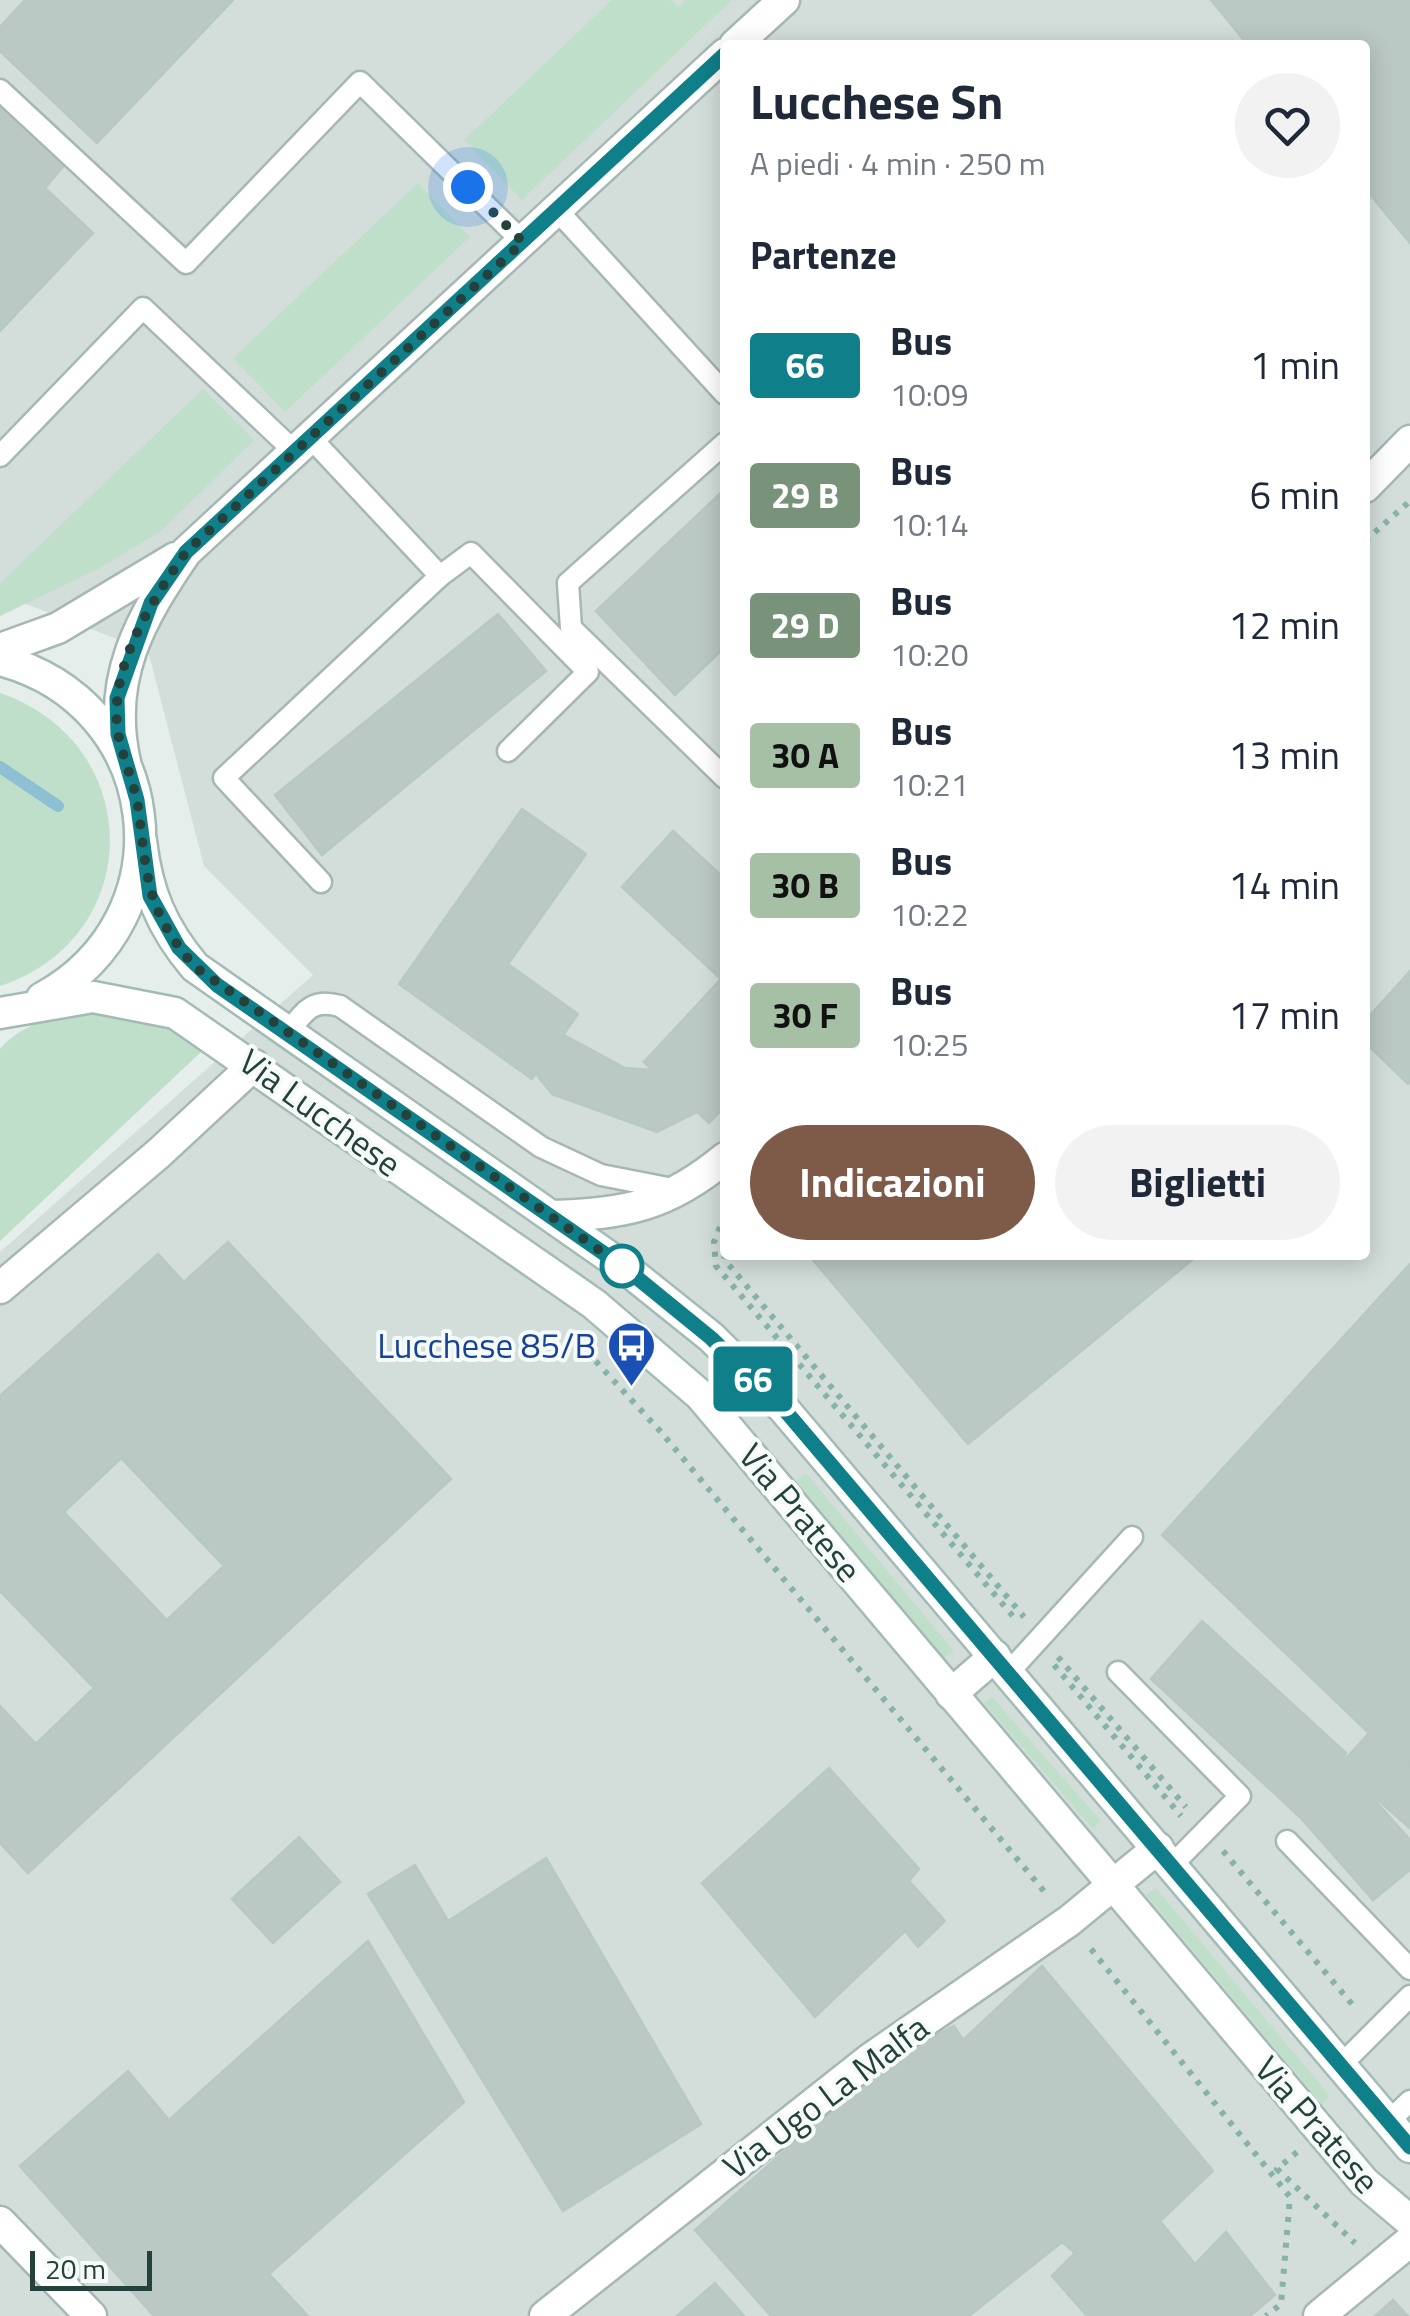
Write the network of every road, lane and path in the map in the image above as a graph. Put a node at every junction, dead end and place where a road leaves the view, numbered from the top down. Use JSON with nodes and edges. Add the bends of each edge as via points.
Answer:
{"nodes":[{"id":1,"x":784,"y":0,"type":"edge"},
{"id":2,"x":740,"y":40,"type":"edge"},
{"id":3,"x":720,"y":59,"type":"edge"},
{"id":4,"x":0,"y":90,"type":"edge"},
{"id":5,"x":557,"y":210,"type":"junction"},
{"id":6,"x":523,"y":242,"type":"junction"},
{"id":7,"x":720,"y":389,"type":"edge"},
{"id":8,"x":1410,"y":441,"type":"edge"},
{"id":9,"x":301,"y":443,"type":"junction"},
{"id":10,"x":720,"y":446,"type":"edge"},
{"id":11,"x":0,"y":456,"type":"edge"},
{"id":12,"x":1370,"y":482,"type":"edge"},
{"id":13,"x":1410,"y":501,"type":"edge"},
{"id":14,"x":1370,"y":537,"type":"edge"},
{"id":15,"x":186,"y":552,"type":"junction"},
{"id":16,"x":440,"y":576,"type":"junction"},
{"id":17,"x":0,"y":649,"type":"edge"},
{"id":18,"x":0,"y":660,"type":"edge"},
{"id":19,"x":508,"y":751,"type":"dead end"},
{"id":20,"x":125,"y":762,"type":"junction"},
{"id":21,"x":720,"y":773,"type":"edge"},
{"id":22,"x":140,"y":842,"type":"junction"},
{"id":23,"x":321,"y":882,"type":"dead end"},
{"id":24,"x":7,"y":1015,"type":"edge"},
{"id":25,"x":288,"y":1034,"type":"junction"},
{"id":26,"x":254,"y":1065,"type":"junction"},
{"id":27,"x":720,"y":1162,"type":"edge"},
{"id":28,"x":680,"y":1190,"type":"junction"},
{"id":29,"x":552,"y":1216,"type":"junction"},
{"id":30,"x":725,"y":1260,"type":"edge"},
{"id":31,"x":625,"y":1268,"type":"joint"},
{"id":32,"x":0,"y":1288,"type":"edge"},
{"id":33,"x":594,"y":1304,"type":"joint"},
{"id":34,"x":568,"y":1331,"type":"dead end"},
{"id":35,"x":1132,"y":1537,"type":"dead end"},
{"id":36,"x":1041,"y":1636,"type":"junction"},
{"id":37,"x":1002,"y":1664,"type":"junction"},
{"id":38,"x":1118,"y":1672,"type":"dead end"},
{"id":39,"x":951,"y":1694,"type":"junction"},
{"id":40,"x":1206,"y":1830,"type":"junction"},
{"id":41,"x":1287,"y":1842,"type":"dead end"},
{"id":42,"x":1165,"y":1857,"type":"junction"},
{"id":43,"x":1113,"y":1886,"type":"junction"},
{"id":44,"x":1069,"y":1921,"type":"junction"},
{"id":45,"x":1410,"y":1970,"type":"edge"},
{"id":46,"x":1410,"y":1996,"type":"edge"},
{"id":47,"x":1375,"y":2031,"type":"junction"},
{"id":48,"x":1340,"y":2066,"type":"junction"},
{"id":49,"x":1399,"y":2112,"type":"edge"},
{"id":50,"x":1410,"y":2148,"type":"edge"},
{"id":51,"x":1410,"y":2221,"type":"edge"},
{"id":52,"x":0,"y":2222,"type":"edge"},
{"id":53,"x":1410,"y":2241,"type":"edge"},
{"id":54,"x":563,"y":2310,"type":"edge"},
{"id":55,"x":91,"y":2316,"type":"edge"},
{"id":56,"x":1266,"y":2316,"type":"edge"},
{"id":57,"x":1319,"y":2316,"type":"edge"}],
"edges":[{"from":1,"to":2,"type":"main road"},
{"from":3,"to":5,"type":"main road"},
{"from":4,"to":6,"type":"lane","via":[[186,262],[360,82]]},
{"from":5,"to":6,"type":"main road"},
{"from":5,"to":7,"type":"lane"},
{"from":6,"to":9,"type":"main road"},
{"from":8,"to":12,"type":"main road"},
{"from":9,"to":11,"type":"lane","via":[[143,308]]},
{"from":9,"to":15,"type":"main road"},
{"from":9,"to":16,"type":"lane"},
{"from":10,"to":21,"type":"lane","via":[[568,583],[571,628]]},
{"from":13,"to":14,"type":"path"},
{"from":15,"to":17,"type":"main road","via":[[58,628]]},
{"from":15,"to":20,"type":"main road","via":[[151,603],[123,677],[117,719]]},
{"from":16,"to":19,"type":"lane","via":[[472,553],[588,672]]},
{"from":16,"to":23,"type":"lane","via":[[224,778]]},
{"from":18,"to":20,"type":"main road","name":"Via Lucchese","via":[[69,692],[104,727]]},
{"from":20,"to":22,"type":"main road","name":"Via Lucchese"},
{"from":22,"to":24,"type":"main road","name":"Via Lucchese","via":[[132,895],[106,943],[69,982]]},
{"from":22,"to":25,"type":"main road","name":"Via Lucchese","via":[[150,896],[179,948],[217,985]]},
{"from":24,"to":26,"type":"main road","name":"Via Lucchese","via":[[94,997],[158,1008]]},
{"from":25,"to":28,"type":"lane","via":[[310,1006],[340,1006],[542,1147],[601,1175]]},
{"from":25,"to":29,"type":"main road","name":"Via Lucchese"},
{"from":26,"to":32,"type":"main road"},
{"from":26,"to":33,"type":"main road","name":"Via Lucchese"},
{"from":27,"to":28,"type":"main road"},
{"from":28,"to":29,"type":"main road","via":[[641,1208]]},
{"from":29,"to":31,"type":"main road","name":"Via Lucchese"},
{"from":30,"to":36,"type":"path"},
{"from":31,"to":37,"type":"main road","name":"Via Pratese","via":[[783,1408]]},
{"from":33,"to":39,"type":"main road","name":"Via Pratese","via":[[700,1395]]},
{"from":34,"to":44,"type":"path","via":[[662,1432]]},
{"from":35,"to":36,"type":"lane"},
{"from":36,"to":37,"type":"lane"},
{"from":36,"to":40,"type":"path"},
{"from":37,"to":39,"type":"main road"},
{"from":37,"to":42,"type":"main road","name":"Via Pratese"},
{"from":38,"to":40,"type":"lane","via":[[1240,1796]]},
{"from":39,"to":43,"type":"main road","name":"Via Pratese"},
{"from":40,"to":42,"type":"lane"},
{"from":40,"to":47,"type":"path"},
{"from":41,"to":45,"type":"lane"},
{"from":42,"to":43,"type":"main road"},
{"from":42,"to":48,"type":"main road","name":"Via Pratese"},
{"from":43,"to":44,"type":"main road","name":"Via Ugo La Malfa"},
{"from":43,"to":51,"type":"main road","name":"Via Pratese","via":[[1364,2182]]},
{"from":44,"to":54,"type":"main road","name":"Via Ugo La Malfa","via":[[870,2059]]},
{"from":44,"to":56,"type":"path","via":[[1290,2197],[1281,2304]]},
{"from":46,"to":47,"type":"lane"},
{"from":47,"to":48,"type":"lane"},
{"from":48,"to":49,"type":"main road","name":"Via Pratese"},
{"from":49,"to":50,"type":"main road","name":"Via Pratese"},
{"from":52,"to":55,"type":"main road"},
{"from":53,"to":57,"type":"main road"}]}
